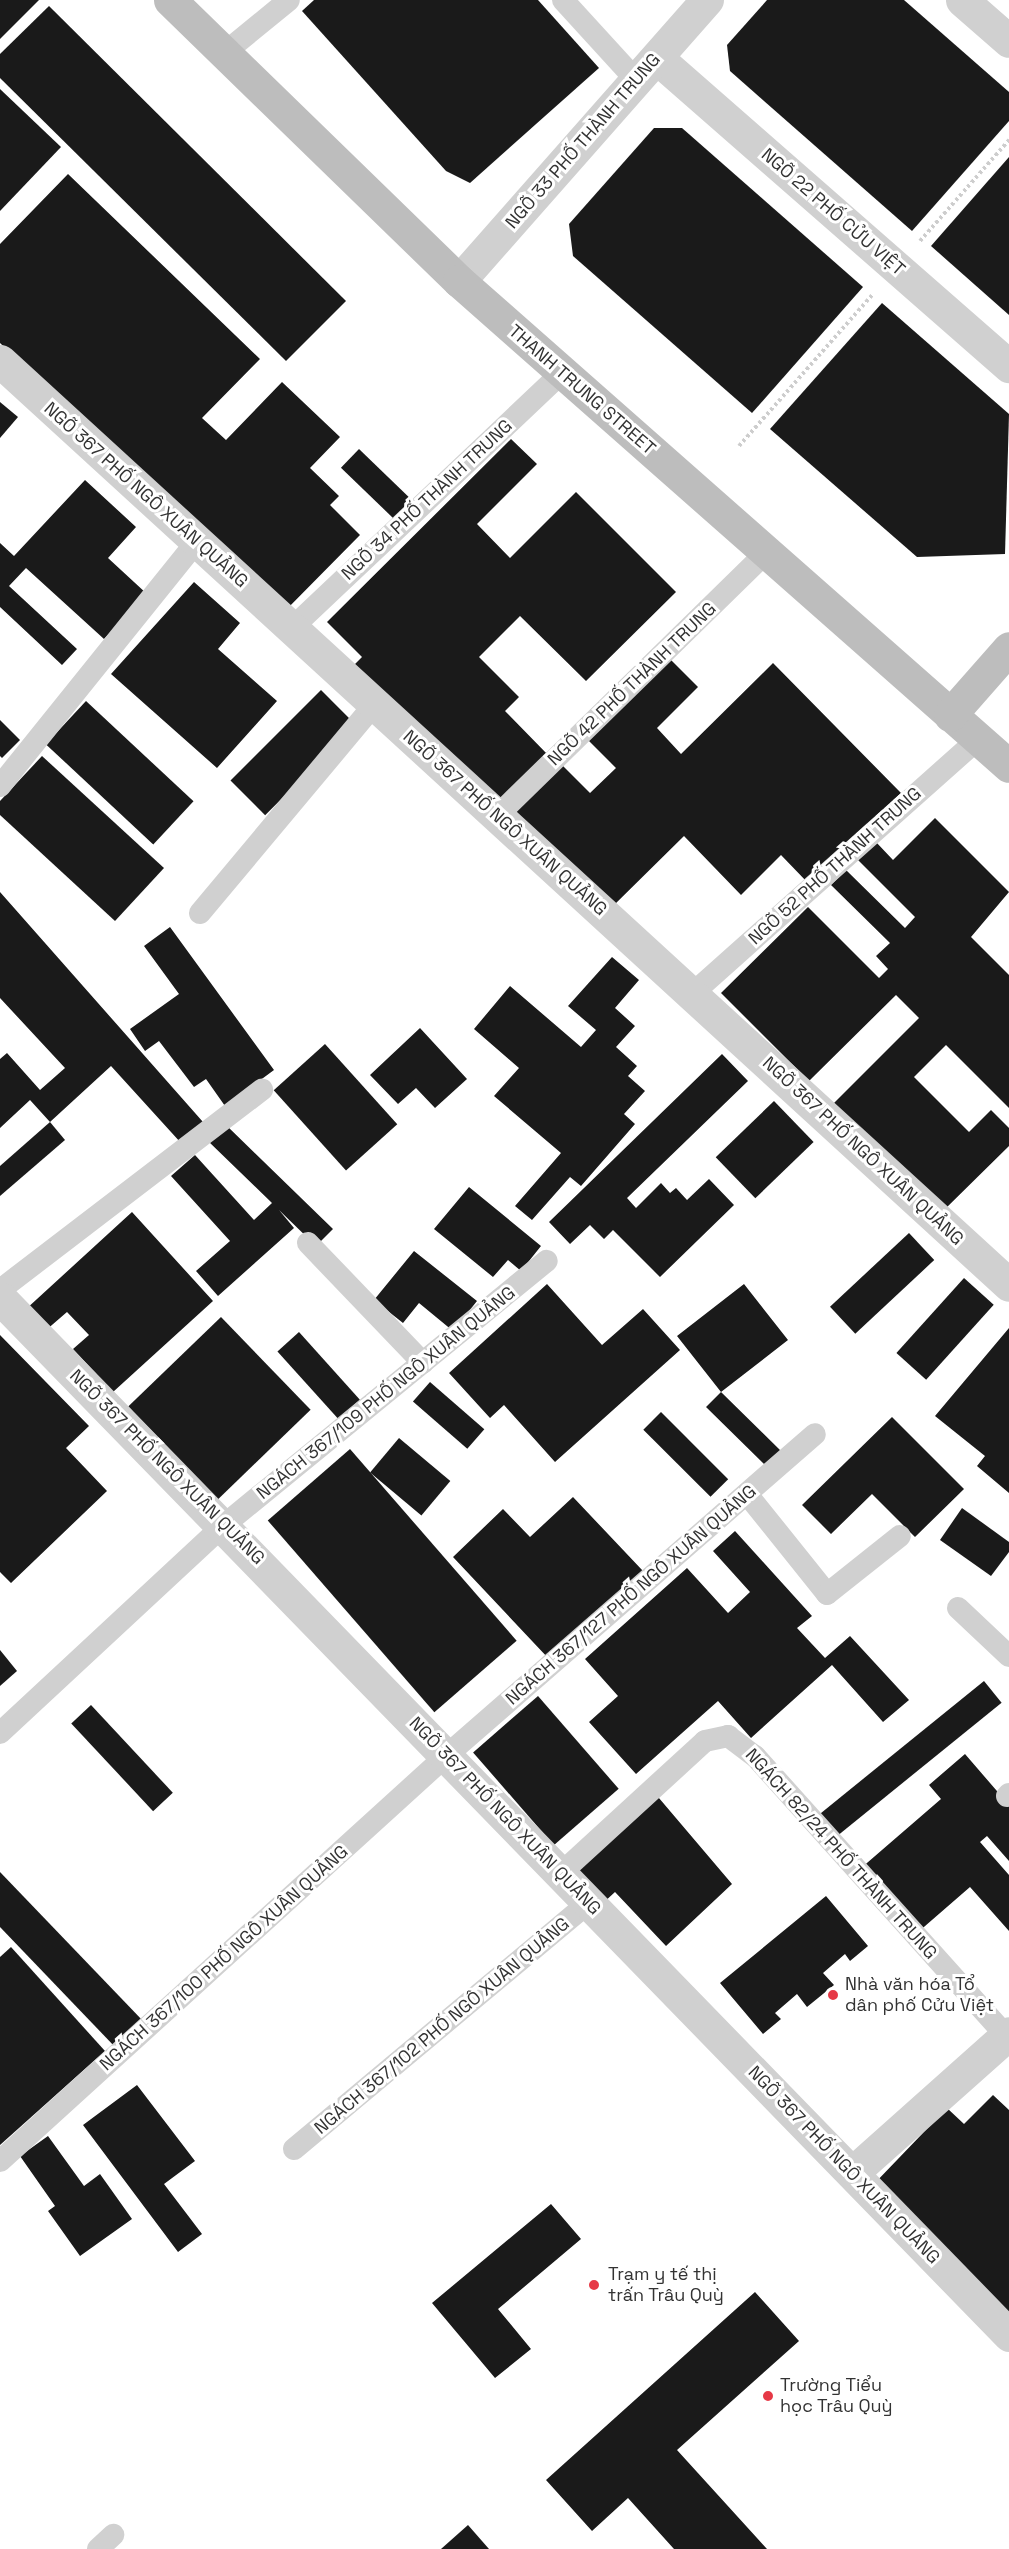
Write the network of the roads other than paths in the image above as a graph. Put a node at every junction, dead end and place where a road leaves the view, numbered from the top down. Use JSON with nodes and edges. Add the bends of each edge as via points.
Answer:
{"nodes":[{"id":1,"x":170,"y":0,"type":"edge"},
{"id":2,"x":289,"y":0,"type":"edge"},
{"id":3,"x":563,"y":0,"type":"edge"},
{"id":4,"x":707,"y":0,"type":"edge"},
{"id":5,"x":962,"y":0,"type":"edge"},
{"id":6,"x":1009,"y":41,"type":"edge"},
{"id":7,"x":223,"y":54,"type":"junction"},
{"id":8,"x":647,"y":69,"type":"junction"},
{"id":9,"x":459,"y":281,"type":"junction"},
{"id":10,"x":0,"y":361,"type":"edge"},
{"id":11,"x":1009,"y":366,"type":"edge"},
{"id":12,"x":562,"y":373,"type":"junction"},
{"id":13,"x":197,"y":541,"type":"junction"},
{"id":14,"x":767,"y":552,"type":"junction"},
{"id":15,"x":292,"y":628,"type":"junction"},
{"id":16,"x":1009,"y":648,"type":"edge"},
{"id":17,"x":375,"y":704,"type":"junction"},
{"id":18,"x":950,"y":715,"type":"junction"},
{"id":19,"x":978,"y":739,"type":"junction"},
{"id":20,"x":1009,"y":766,"type":"edge"},
{"id":21,"x":0,"y":786,"type":"edge"},
{"id":22,"x":497,"y":816,"type":"junction"},
{"id":23,"x":200,"y":913,"type":"dead end"},
{"id":24,"x":692,"y":994,"type":"junction"},
{"id":25,"x":262,"y":1090,"type":"dead end"},
{"id":26,"x":308,"y":1243,"type":"dead end"},
{"id":27,"x":547,"y":1261,"type":"dead end"},
{"id":28,"x":1009,"y":1285,"type":"edge"},
{"id":29,"x":0,"y":1290,"type":"edge"},
{"id":30,"x":0,"y":1298,"type":"edge"},
{"id":31,"x":423,"y":1363,"type":"junction"},
{"id":32,"x":815,"y":1434,"type":"dead end"},
{"id":33,"x":747,"y":1494,"type":"junction"},
{"id":34,"x":224,"y":1525,"type":"junction"},
{"id":35,"x":900,"y":1536,"type":"dead end"},
{"id":36,"x":958,"y":1608,"type":"dead end"},
{"id":37,"x":1009,"y":1656,"type":"edge"},
{"id":38,"x":0,"y":1733,"type":"edge"},
{"id":39,"x":447,"y":1755,"type":"junction"},
{"id":40,"x":561,"y":1873,"type":"junction"},
{"id":41,"x":589,"y":1902,"type":"junction"},
{"id":42,"x":1007,"y":2034,"type":"edge"},
{"id":43,"x":294,"y":2149,"type":"dead end"},
{"id":44,"x":0,"y":2161,"type":"edge"},
{"id":45,"x":852,"y":2174,"type":"junction"},
{"id":46,"x":1009,"y":2335,"type":"edge"}],
"edges":[{"from":1,"to":7,"type":"main road","name":"THANH TRUNG STREET"},
{"from":2,"to":7,"type":"lane"},
{"from":3,"to":8,"type":"lane"},
{"from":4,"to":8,"type":"street","name":"NGÕ 33 PHỐ THÀNH TRUNG"},
{"from":5,"to":6,"type":"street"},
{"from":7,"to":9,"type":"main road","name":"THANH TRUNG STREET"},
{"from":8,"to":9,"type":"street","name":"NGÕ 33 PHỐ THÀNH TRUNG"},
{"from":8,"to":11,"type":"street","name":"NGÕ 22 PHỐ CỬU VIỆT"},
{"from":9,"to":12,"type":"main road","name":"THANH TRUNG STREET"},
{"from":10,"to":13,"type":"street","name":"NGÕ 367 PHỐ NGÔ XUÂN QUẢNG"},
{"from":12,"to":14,"type":"main road","name":"THANH TRUNG STREET"},
{"from":12,"to":15,"type":"lane","name":"NGÕ 34 PHỐ THÀNH TRUNG"},
{"from":13,"to":15,"type":"street","name":"NGÕ 367 PHỐ NGÔ XUÂN QUẢNG"},
{"from":13,"to":21,"type":"lane"},
{"from":14,"to":18,"type":"main road","name":"THANH TRUNG STREET"},
{"from":14,"to":22,"type":"lane","name":"NGÕ 42 PHỐ THÀNH TRUNG"},
{"from":15,"to":17,"type":"street","name":"NGÕ 367 PHỐ NGÔ XUÂN QUẢNG"},
{"from":16,"to":18,"type":"main road"},
{"from":17,"to":22,"type":"street","name":"NGÕ 367 PHỐ NGÔ XUÂN QUẢNG"},
{"from":17,"to":23,"type":"lane"},
{"from":18,"to":19,"type":"main road","name":"THANH TRUNG STREET"},
{"from":19,"to":20,"type":"main road","name":"THANH TRUNG STREET"},
{"from":19,"to":24,"type":"lane","name":"NGÕ 52 PHỐ THÀNH TRUNG"},
{"from":22,"to":24,"type":"street","name":"NGÕ 367 PHỐ NGÔ XUÂN QUẢNG"},
{"from":24,"to":28,"type":"street","name":"NGÕ 367 PHỐ NGÔ XUÂN QUẢNG"},
{"from":25,"to":29,"type":"lane"},
{"from":26,"to":31,"type":"lane"},
{"from":27,"to":31,"type":"lane","name":"NGÁCH 367/109 PHỐ NGÔ XUÂN QUẢNG"},
{"from":30,"to":34,"type":"street","name":"NGÕ 367 PHỐ NGÔ XUÂN QUẢNG"},
{"from":31,"to":34,"type":"lane","name":"NGÁCH 367/109 PHỐ NGÔ XUÂN QUẢNG"},
{"from":32,"to":33,"type":"lane","name":"NGÁCH 367/127 PHỐ NGÔ XUÂN QUẢNG"},
{"from":33,"to":35,"type":"lane","name":"NGÁCH 367/127 PHỐ NGÔ XUÂN QUẢNG","via":[[827,1594]]},
{"from":33,"to":39,"type":"lane","name":"NGÁCH 367/127 PHỐ NGÔ XUÂN QUẢNG"},
{"from":34,"to":38,"type":"lane","name":"NGÁCH 367/109 PHỐ NGÔ XUÂN QUẢNG"},
{"from":34,"to":39,"type":"street","name":"NGÕ 367 PHỐ NGÔ XUÂN QUẢNG"},
{"from":36,"to":37,"type":"lane"},
{"from":39,"to":40,"type":"street","name":"NGÕ 367 PHỐ NGÔ XUÂN QUẢNG"},
{"from":39,"to":44,"type":"lane","name":"NGÁCH 367/100 PHỐ NGÔ XUÂN QUẢNG"},
{"from":40,"to":41,"type":"street","name":"NGÕ 367 PHỐ NGÔ XUÂN QUẢNG"},
{"from":40,"to":42,"type":"lane","name":"NGÁCH 82/24 PHỐ THÀNH TRUNG","via":[[681,1762],[717,1737],[728,1736],[755,1756]]},
{"from":41,"to":43,"type":"lane","name":"NGÁCH 367/102 PHỐ NGÔ XUÂN QUẢNG"},
{"from":41,"to":45,"type":"street","name":"NGÕ 367 PHỐ NGÔ XUÂN QUẢNG"},
{"from":42,"to":45,"type":"street"},
{"from":45,"to":46,"type":"street","name":"NGÕ 367 PHỐ NGÔ XUÂN QUẢNG"}]}
